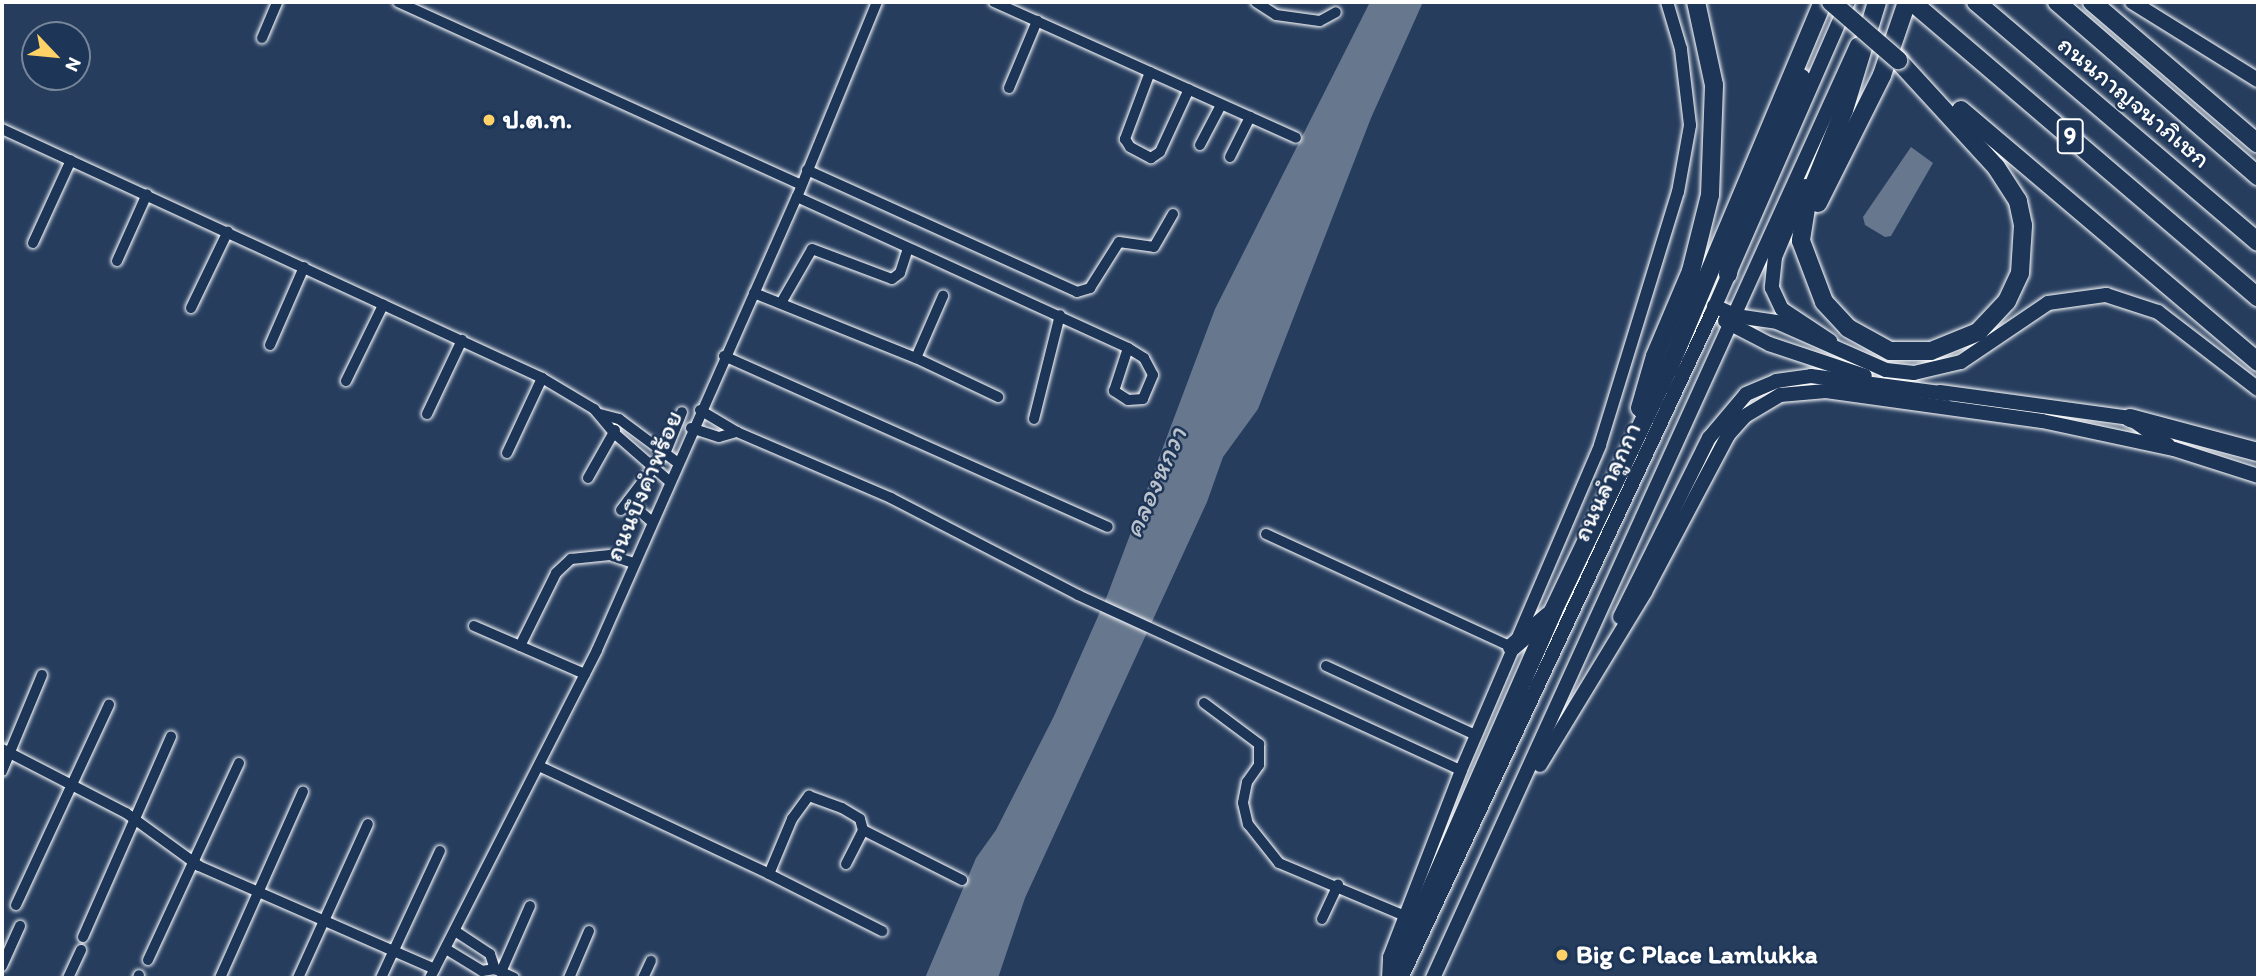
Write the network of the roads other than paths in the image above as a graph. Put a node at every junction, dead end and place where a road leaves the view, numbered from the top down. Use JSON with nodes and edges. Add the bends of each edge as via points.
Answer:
{"nodes":[{"id":1,"x":277,"y":2,"type":"edge"},
{"id":2,"x":398,"y":2,"type":"edge"},
{"id":3,"x":877,"y":2,"type":"edge"},
{"id":4,"x":994,"y":2,"type":"edge"},
{"id":5,"x":1256,"y":2,"type":"edge"},
{"id":6,"x":1667,"y":2,"type":"edge"},
{"id":7,"x":1696,"y":2,"type":"edge"},
{"id":8,"x":1823,"y":2,"type":"edge"},
{"id":9,"x":1831,"y":2,"type":"edge"},
{"id":10,"x":1848,"y":2,"type":"edge"},
{"id":11,"x":1876,"y":2,"type":"edge"},
{"id":12,"x":1910,"y":2,"type":"edge"},
{"id":13,"x":1976,"y":2,"type":"edge"},
{"id":14,"x":2057,"y":2,"type":"edge"},
{"id":15,"x":2092,"y":2,"type":"edge"},
{"id":16,"x":2132,"y":2,"type":"edge"},
{"id":17,"x":1336,"y":12,"type":"dead end"},
{"id":18,"x":1037,"y":21,"type":"junction"},
{"id":19,"x":262,"y":38,"type":"dead end"},
{"id":20,"x":1898,"y":60,"type":"junction"},
{"id":21,"x":1150,"y":72,"type":"junction"},
{"id":22,"x":2258,"y":80,"type":"edge"},
{"id":23,"x":1009,"y":88,"type":"dead end"},
{"id":24,"x":1189,"y":89,"type":"junction"},
{"id":25,"x":1832,"y":102,"type":"junction"},
{"id":26,"x":1221,"y":104,"type":"junction"},
{"id":27,"x":1250,"y":117,"type":"junction"},
{"id":28,"x":2,"y":129,"type":"edge"},
{"id":29,"x":1296,"y":138,"type":"dead end"},
{"id":30,"x":2258,"y":144,"type":"edge"},
{"id":31,"x":1200,"y":145,"type":"dead end"},
{"id":32,"x":1230,"y":157,"type":"dead end"},
{"id":33,"x":71,"y":160,"type":"junction"},
{"id":34,"x":807,"y":170,"type":"junction"},
{"id":35,"x":2258,"y":176,"type":"edge"},
{"id":36,"x":802,"y":185,"type":"junction"},
{"id":37,"x":147,"y":194,"type":"junction"},
{"id":38,"x":797,"y":197,"type":"junction"},
{"id":39,"x":1173,"y":214,"type":"dead end"},
{"id":40,"x":228,"y":231,"type":"junction"},
{"id":41,"x":2258,"y":242,"type":"edge"},
{"id":42,"x":33,"y":243,"type":"dead end"},
{"id":43,"x":908,"y":248,"type":"junction"},
{"id":44,"x":1808,"y":254,"type":"junction"},
{"id":45,"x":117,"y":261,"type":"dead end"},
{"id":46,"x":304,"y":267,"type":"junction"},
{"id":47,"x":1728,"y":274,"type":"junction"},
{"id":48,"x":754,"y":293,"type":"junction"},
{"id":49,"x":943,"y":296,"type":"dead end"},
{"id":50,"x":2258,"y":297,"type":"edge"},
{"id":51,"x":781,"y":303,"type":"junction"},
{"id":52,"x":383,"y":305,"type":"junction"},
{"id":53,"x":191,"y":308,"type":"dead end"},
{"id":54,"x":1712,"y":311,"type":"junction"},
{"id":55,"x":1060,"y":314,"type":"junction"},
{"id":56,"x":1734,"y":320,"type":"junction"},
{"id":57,"x":1800,"y":332,"type":"junction"},
{"id":58,"x":462,"y":340,"type":"junction"},
{"id":59,"x":270,"y":345,"type":"dead end"},
{"id":60,"x":1128,"y":348,"type":"junction"},
{"id":61,"x":1838,"y":349,"type":"junction"},
{"id":62,"x":1793,"y":353,"type":"junction"},
{"id":63,"x":724,"y":356,"type":"junction"},
{"id":64,"x":916,"y":358,"type":"junction"},
{"id":65,"x":2258,"y":362,"type":"edge"},
{"id":66,"x":542,"y":377,"type":"junction"},
{"id":67,"x":346,"y":381,"type":"dead end"},
{"id":68,"x":2258,"y":389,"type":"edge"},
{"id":69,"x":1948,"y":394,"type":"junction"},
{"id":70,"x":998,"y":397,"type":"dead end"},
{"id":71,"x":700,"y":410,"type":"junction"},
{"id":72,"x":682,"y":412,"type":"dead end"},
{"id":73,"x":427,"y":414,"type":"dead end"},
{"id":74,"x":600,"y":414,"type":"junction"},
{"id":75,"x":2130,"y":418,"type":"junction"},
{"id":76,"x":619,"y":419,"type":"junction"},
{"id":77,"x":1034,"y":419,"type":"dead end"},
{"id":78,"x":691,"y":428,"type":"junction"},
{"id":79,"x":1659,"y":428,"type":"junction"},
{"id":80,"x":737,"y":432,"type":"junction"},
{"id":81,"x":614,"y":433,"type":"junction"},
{"id":82,"x":1682,"y":438,"type":"junction"},
{"id":83,"x":2174,"y":449,"type":"junction"},
{"id":84,"x":666,"y":451,"type":"junction"},
{"id":85,"x":2258,"y":452,"type":"edge"},
{"id":86,"x":507,"y":453,"type":"dead end"},
{"id":87,"x":1625,"y":458,"type":"junction"},
{"id":88,"x":677,"y":462,"type":"junction"},
{"id":89,"x":655,"y":465,"type":"junction"},
{"id":90,"x":2258,"y":476,"type":"edge"},
{"id":91,"x":588,"y":478,"type":"dead end"},
{"id":92,"x":669,"y":481,"type":"junction"},
{"id":93,"x":652,"y":522,"type":"junction"},
{"id":94,"x":1108,"y":527,"type":"dead end"},
{"id":95,"x":1266,"y":534,"type":"dead end"},
{"id":96,"x":634,"y":563,"type":"junction"},
{"id":97,"x":1553,"y":611,"type":"junction"},
{"id":98,"x":474,"y":626,"type":"dead end"},
{"id":99,"x":520,"y":646,"type":"junction"},
{"id":100,"x":1512,"y":647,"type":"junction"},
{"id":101,"x":1326,"y":666,"type":"dead end"},
{"id":102,"x":585,"y":674,"type":"junction"},
{"id":103,"x":42,"y":675,"type":"dead end"},
{"id":104,"x":1204,"y":703,"type":"dead end"},
{"id":105,"x":110,"y":705,"type":"dead end"},
{"id":106,"x":1475,"y":735,"type":"junction"},
{"id":107,"x":1561,"y":736,"type":"junction"},
{"id":108,"x":171,"y":737,"type":"dead end"},
{"id":109,"x":6,"y":751,"type":"edge"},
{"id":110,"x":239,"y":763,"type":"dead end"},
{"id":111,"x":541,"y":767,"type":"junction"},
{"id":112,"x":1461,"y":770,"type":"junction"},
{"id":113,"x":2,"y":771,"type":"edge"},
{"id":114,"x":72,"y":785,"type":"junction"},
{"id":115,"x":303,"y":792,"type":"dead end"},
{"id":116,"x":1521,"y":792,"type":"junction"},
{"id":117,"x":134,"y":817,"type":"junction"},
{"id":118,"x":368,"y":824,"type":"dead end"},
{"id":119,"x":863,"y":830,"type":"junction"},
{"id":120,"x":440,"y":851,"type":"dead end"},
{"id":121,"x":192,"y":862,"type":"junction"},
{"id":122,"x":845,"y":864,"type":"dead end"},
{"id":123,"x":769,"y":874,"type":"junction"},
{"id":124,"x":962,"y":880,"type":"dead end"},
{"id":125,"x":1338,"y":885,"type":"junction"},
{"id":126,"x":260,"y":892,"type":"junction"},
{"id":127,"x":16,"y":905,"type":"dead end"},
{"id":128,"x":530,"y":906,"type":"dead end"},
{"id":129,"x":1405,"y":916,"type":"junction"},
{"id":130,"x":324,"y":919,"type":"junction"},
{"id":131,"x":1322,"y":919,"type":"dead end"},
{"id":132,"x":20,"y":926,"type":"dead end"},
{"id":133,"x":455,"y":930,"type":"junction"},
{"id":134,"x":589,"y":931,"type":"dead end"},
{"id":135,"x":882,"y":931,"type":"dead end"},
{"id":136,"x":83,"y":937,"type":"dead end"},
{"id":137,"x":446,"y":949,"type":"junction"},
{"id":138,"x":81,"y":950,"type":"dead end"},
{"id":139,"x":394,"y":950,"type":"junction"},
{"id":140,"x":148,"y":960,"type":"dead end"},
{"id":141,"x":651,"y":961,"type":"dead end"},
{"id":142,"x":2,"y":966,"type":"edge"},
{"id":143,"x":498,"y":970,"type":"junction"},
{"id":144,"x":433,"y":974,"type":"edge"},
{"id":145,"x":68,"y":978,"type":"edge"},
{"id":146,"x":220,"y":978,"type":"edge"},
{"id":147,"x":298,"y":978,"type":"edge"},
{"id":148,"x":381,"y":978,"type":"edge"},
{"id":149,"x":514,"y":978,"type":"edge"},
{"id":150,"x":569,"y":978,"type":"edge"},
{"id":151,"x":643,"y":978,"type":"edge"},
{"id":152,"x":1390,"y":978,"type":"edge"},
{"id":153,"x":1401,"y":978,"type":"edge"},
{"id":154,"x":1433,"y":978,"type":"edge"}],
"edges":[{"from":1,"to":19,"type":"street"},
{"from":2,"to":36,"type":"street"},
{"from":3,"to":34,"type":"street","name":"ถนนบึงคำพร้อย"},
{"from":4,"to":18,"type":"street"},
{"from":5,"to":17,"type":"street","via":[[1276,15],[1320,21]]},
{"from":6,"to":100,"type":"street","via":[[1687,85],[1690,125],[1683,172],[1600,445]]},
{"from":7,"to":87,"type":"highway","via":[[1710,60],[1715,110],[1704,229],[1655,356]]},
{"from":8,"to":87,"type":"highway","via":[[1669,368]]},
{"from":9,"to":20,"type":"highway","bridge":true},
{"from":9,"to":47,"type":"highway","via":[[1734,235]]},
{"from":10,"to":47,"type":"main road","name":"ถนนลำลูกกา"},
{"from":11,"to":25,"type":"main road","name":"ถนนลำลูกกา"},
{"from":11,"to":44,"type":"highway","via":[[1844,110],[1807,202],[1801,242]]},
{"from":12,"to":44,"type":"highway","via":[[1882,75],[1819,200]]},
{"from":12,"to":50,"type":"highway","number":"9"},
{"from":13,"to":41,"type":"highway","name":"ถนนกาญจนาภิเษก","number":"9"},
{"from":14,"to":35,"type":"highway"},
{"from":15,"to":30,"type":"highway"},
{"from":16,"to":22,"type":"main road"},
{"from":18,"to":21,"type":"street"},
{"from":18,"to":23,"type":"street"},
{"from":20,"to":44,"type":"highway","via":[[1982,148],[2011,188],[2022,215],[2023,261],[2015,288],[1988,324],[1951,346],[1900,352],[1860,338],[1824,302],[1812,280]]},
{"from":20,"to":65,"type":"highway"},
{"from":21,"to":24,"type":"street"},
{"from":21,"to":24,"type":"street","via":[[1125,139],[1130,147],[1151,158],[1160,152]]},
{"from":24,"to":26,"type":"street"},
{"from":25,"to":56,"type":"main road","name":"ถนนลำลูกกา"},
{"from":25,"to":61,"type":"main road","via":[[1824,143],[1770,276],[1782,309],[1813,325]]},
{"from":26,"to":27,"type":"street"},
{"from":26,"to":31,"type":"street"},
{"from":27,"to":29,"type":"street"},
{"from":27,"to":32,"type":"street"},
{"from":28,"to":33,"type":"street"},
{"from":33,"to":37,"type":"street"},
{"from":33,"to":42,"type":"street"},
{"from":34,"to":36,"type":"street","name":"ถนนบึงคำพร้อย"},
{"from":34,"to":39,"type":"street","via":[[1077,292],[1090,288],[1119,242],[1154,247]]},
{"from":36,"to":38,"type":"street","name":"ถนนบึงคำพร้อย"},
{"from":37,"to":40,"type":"street"},
{"from":37,"to":45,"type":"street"},
{"from":38,"to":43,"type":"street"},
{"from":38,"to":48,"type":"street","name":"ถนนบึงคำพร้อย"},
{"from":40,"to":46,"type":"street"},
{"from":40,"to":53,"type":"street"},
{"from":43,"to":51,"type":"street","via":[[900,273],[892,279],[812,249]]},
{"from":43,"to":55,"type":"street"},
{"from":46,"to":52,"type":"street"},
{"from":46,"to":59,"type":"street"},
{"from":47,"to":54,"type":"main road","name":"ถนนลำลูกกา"},
{"from":48,"to":51,"type":"street"},
{"from":48,"to":63,"type":"street","name":"ถนนบึงคำพร้อย"},
{"from":49,"to":64,"type":"street"},
{"from":51,"to":64,"type":"street"},
{"from":52,"to":58,"type":"street"},
{"from":52,"to":67,"type":"street"},
{"from":54,"to":56,"type":"main road"},
{"from":54,"to":79,"type":"main road","name":"ถนนลำลูกกา"},
{"from":55,"to":60,"type":"street"},
{"from":55,"to":77,"type":"street"},
{"from":56,"to":57,"type":"main road","via":[[1758,317]]},
{"from":56,"to":62,"type":"main road"},
{"from":56,"to":82,"type":"main road","name":"ถนนลำลูกกา"},
{"from":57,"to":61,"type":"main road"},
{"from":57,"to":62,"type":"main road","via":[[1777,331],[1776,341]]},
{"from":58,"to":66,"type":"street"},
{"from":58,"to":73,"type":"street"},
{"from":60,"to":60,"type":"street","via":[[1114,391],[1128,400],[1143,399],[1153,375],[1144,358]]},
{"from":61,"to":68,"type":"main road","via":[[1886,370],[1928,372],[1971,356],[2048,303],[2089,295],[2134,301],[2186,333]]},
{"from":62,"to":69,"type":"main road","via":[[1860,375]]},
{"from":63,"to":71,"type":"street","name":"ถนนบึงคำพร้อย"},
{"from":63,"to":94,"type":"street"},
{"from":64,"to":70,"type":"street"},
{"from":66,"to":74,"type":"street"},
{"from":66,"to":86,"type":"street"},
{"from":69,"to":75,"type":"main road"},
{"from":69,"to":107,"type":"main road","via":[[1792,377],[1757,388],[1735,403],[1709,438]]},
{"from":71,"to":78,"type":"street","name":"ถนนบึงคำพร้อย"},
{"from":71,"to":80,"type":"street"},
{"from":72,"to":84,"type":"street"},
{"from":74,"to":76,"type":"street"},
{"from":74,"to":81,"type":"street"},
{"from":75,"to":83,"type":"main road"},
{"from":75,"to":85,"type":"highway"},
{"from":76,"to":81,"type":"street"},
{"from":76,"to":84,"type":"street"},
{"from":78,"to":80,"type":"street","via":[[719,437]]},
{"from":78,"to":88,"type":"street","name":"ถนนบึงคำพร้อย"},
{"from":79,"to":82,"type":"main road"},
{"from":79,"to":153,"type":"main road","name":"ถนนลำลูกกา"},
{"from":80,"to":112,"type":"street","via":[[891,498],[1173,640]]},
{"from":81,"to":89,"type":"street"},
{"from":81,"to":91,"type":"street"},
{"from":82,"to":116,"type":"main road","name":"ถนนลำลูกกา"},
{"from":83,"to":90,"type":"main road"},
{"from":83,"to":107,"type":"main road","via":[[2042,421],[1826,391],[1797,391],[1771,399],[1745,416],[1728,435]]},
{"from":84,"to":88,"type":"street"},
{"from":84,"to":89,"type":"street"},
{"from":87,"to":97,"type":"highway"},
{"from":88,"to":92,"type":"street","name":"ถนนบึงคำพร้อย"},
{"from":89,"to":92,"type":"street"},
{"from":89,"to":93,"type":"street","via":[[625,506]]},
{"from":92,"to":93,"type":"street","name":"ถนนบึงคำพร้อย"},
{"from":93,"to":96,"type":"street","name":"ถนนบึงคำพร้อย"},
{"from":95,"to":100,"type":"street"},
{"from":96,"to":99,"type":"street","via":[[610,555],[571,559],[556,573]]},
{"from":96,"to":102,"type":"street","name":"ถนนบึงคำพร้อย"},
{"from":97,"to":100,"type":"highway"},
{"from":97,"to":152,"type":"highway"},
{"from":98,"to":99,"type":"street"},
{"from":99,"to":102,"type":"street"},
{"from":100,"to":106,"type":"street"},
{"from":101,"to":106,"type":"street"},
{"from":102,"to":111,"type":"street","name":"ถนนบึงคำพร้อย"},
{"from":103,"to":109,"type":"street"},
{"from":104,"to":125,"type":"street","via":[[1259,744],[1259,765],[1247,782],[1244,803],[1248,824],[1258,840],[1279,863]]},
{"from":105,"to":114,"type":"street"},
{"from":106,"to":112,"type":"street"},
{"from":107,"to":116,"type":"main road"},
{"from":108,"to":117,"type":"street"},
{"from":109,"to":113,"type":"street"},
{"from":109,"to":114,"type":"street"},
{"from":110,"to":121,"type":"street"},
{"from":111,"to":123,"type":"street"},
{"from":111,"to":133,"type":"street","name":"ถนนบึงคำพร้อย"},
{"from":112,"to":129,"type":"street"},
{"from":114,"to":117,"type":"street"},
{"from":114,"to":127,"type":"street"},
{"from":115,"to":126,"type":"street"},
{"from":116,"to":154,"type":"main road","name":"ถนนลำลูกกา"},
{"from":117,"to":121,"type":"street"},
{"from":117,"to":136,"type":"street"},
{"from":118,"to":130,"type":"street"},
{"from":119,"to":122,"type":"street"},
{"from":119,"to":123,"type":"street","via":[[860,819],[809,796],[792,818]]},
{"from":119,"to":124,"type":"street"},
{"from":120,"to":139,"type":"street"},
{"from":121,"to":126,"type":"street"},
{"from":121,"to":140,"type":"street"},
{"from":123,"to":135,"type":"street"},
{"from":125,"to":129,"type":"street"},
{"from":125,"to":131,"type":"street"},
{"from":126,"to":130,"type":"street"},
{"from":126,"to":146,"type":"street"},
{"from":128,"to":143,"type":"street"},
{"from":129,"to":152,"type":"street","via":[[1389,957]]},
{"from":130,"to":139,"type":"street"},
{"from":130,"to":147,"type":"street"},
{"from":132,"to":142,"type":"street"},
{"from":133,"to":137,"type":"street","name":"ถนนบึงคำพร้อย"},
{"from":133,"to":143,"type":"street","via":[[490,954]]},
{"from":134,"to":150,"type":"street"},
{"from":137,"to":143,"type":"street","via":[[482,971]]},
{"from":137,"to":144,"type":"street","name":"ถนนบึงคำพร้อย"},
{"from":138,"to":145,"type":"street"},
{"from":139,"to":144,"type":"street"},
{"from":139,"to":148,"type":"street"},
{"from":141,"to":151,"type":"street"},
{"from":143,"to":149,"type":"street"}]}
